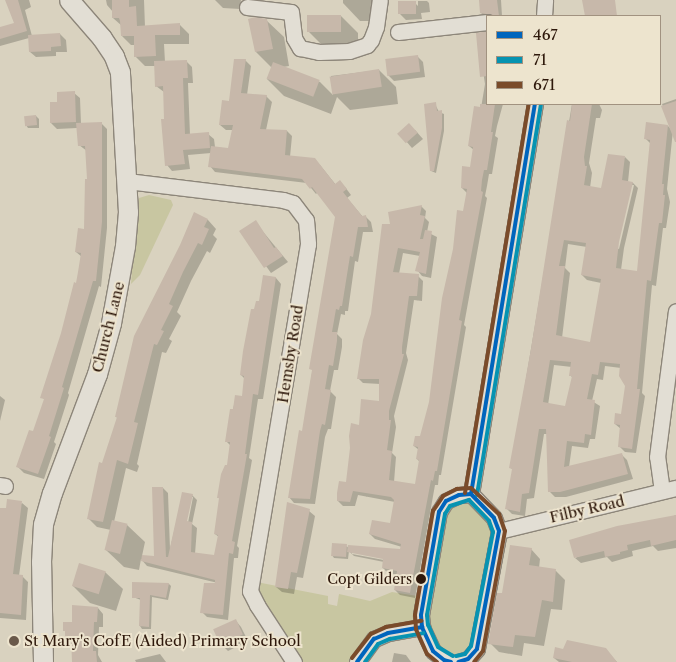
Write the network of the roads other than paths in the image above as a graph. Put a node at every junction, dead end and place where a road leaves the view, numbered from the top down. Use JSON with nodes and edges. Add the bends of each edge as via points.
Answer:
{"nodes":[{"id":1,"x":68,"y":0,"type":"edge"},
{"id":2,"x":380,"y":0,"type":"edge"},
{"id":3,"x":545,"y":0,"type":"edge"},
{"id":4,"x":247,"y":7,"type":"dead end"},
{"id":5,"x":544,"y":15,"type":"edge"},
{"id":6,"x":486,"y":22,"type":"edge"},
{"id":7,"x":398,"y":32,"type":"dead end"},
{"id":8,"x":535,"y":105,"type":"edge"},
{"id":9,"x":127,"y":181,"type":"junction"},
{"id":10,"x":676,"y":311,"type":"edge"},
{"id":11,"x":669,"y":490,"type":"edge"},
{"id":12,"x":471,"y":494,"type":"junction"},
{"id":13,"x":498,"y":531,"type":"junction"},
{"id":14,"x":422,"y":627,"type":"junction"},
{"id":15,"x":457,"y":661,"type":"edge"},
{"id":16,"x":44,"y":662,"type":"edge"},
{"id":17,"x":294,"y":662,"type":"edge"},
{"id":18,"x":357,"y":662,"type":"edge"}],
"edges":[{"from":1,"to":9,"type":"street","name":"Church Lane","via":[[102,38],[120,72]]},
{"from":2,"to":4,"type":"street","via":[[376,27],[368,45],[349,51],[319,52],[300,48],[294,38],[291,12]]},
{"from":3,"to":5,"type":"street"},
{"from":6,"to":7,"type":"street"},
{"from":8,"to":12,"type":"street"},
{"from":9,"to":16,"type":"street","name":"Church Lane","via":[[125,246],[111,323],[97,374],[43,524],[40,562]]},
{"from":9,"to":17,"type":"street","name":"Hemsby Road","via":[[283,200],[293,203],[306,220],[308,244],[250,591]]},
{"from":10,"to":11,"type":"street","via":[[657,457]]},
{"from":11,"to":13,"type":"street","name":"Filby Road"},
{"from":12,"to":13,"type":"street","via":[[494,518]]},
{"from":12,"to":14,"type":"street","via":[[446,501],[439,512],[421,615]]},
{"from":13,"to":15,"type":"street","via":[[477,649]]},
{"from":14,"to":15,"type":"street","via":[[433,651]]},
{"from":14,"to":18,"type":"street","via":[[374,639]]}]}
